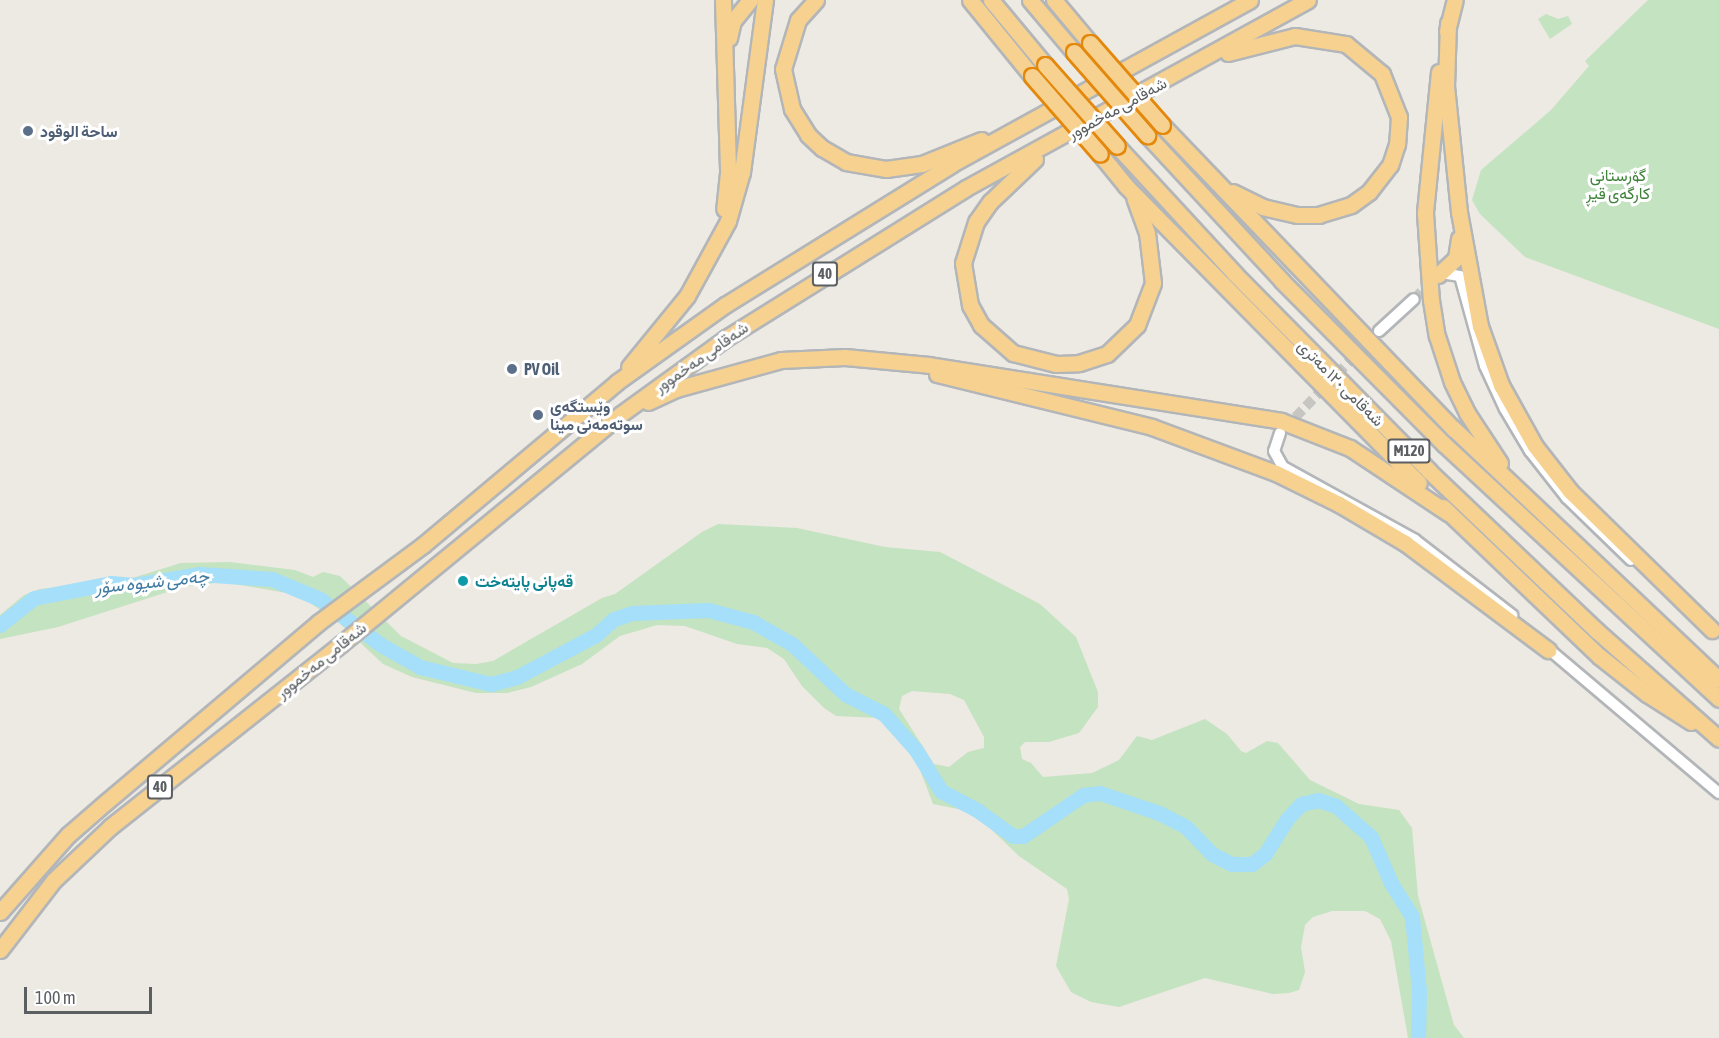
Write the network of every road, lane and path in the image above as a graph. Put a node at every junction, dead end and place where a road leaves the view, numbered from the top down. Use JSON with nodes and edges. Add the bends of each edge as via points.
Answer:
{"nodes":[{"id":1,"x":723,"y":0,"type":"edge"},
{"id":2,"x":750,"y":0,"type":"edge"},
{"id":3,"x":765,"y":0,"type":"edge"},
{"id":4,"x":816,"y":0,"type":"edge"},
{"id":5,"x":958,"y":0,"type":"edge"},
{"id":6,"x":970,"y":0,"type":"edge"},
{"id":7,"x":991,"y":0,"type":"edge"},
{"id":8,"x":1030,"y":0,"type":"edge"},
{"id":9,"x":1054,"y":0,"type":"edge"},
{"id":10,"x":1250,"y":0,"type":"edge"},
{"id":11,"x":1308,"y":0,"type":"edge"},
{"id":12,"x":1455,"y":0,"type":"edge"},
{"id":13,"x":1448,"y":23,"type":"junction"},
{"id":14,"x":995,"y":30,"type":"junction"},
{"id":15,"x":1204,"y":60,"type":"junction"},
{"id":16,"x":725,"y":71,"type":"junction"},
{"id":17,"x":1016,"y":129,"type":"junction"},
{"id":18,"x":1048,"y":146,"type":"junction"},
{"id":19,"x":952,"y":164,"type":"junction"},
{"id":20,"x":1217,"y":184,"type":"junction"},
{"id":21,"x":1126,"y":186,"type":"junction"},
{"id":22,"x":966,"y":188,"type":"junction"},
{"id":23,"x":1459,"y":212,"type":"junction"},
{"id":24,"x":716,"y":244,"type":"junction"},
{"id":25,"x":1440,"y":274,"type":"joint"},
{"id":26,"x":1414,"y":299,"type":"tunnel mouth"},
{"id":27,"x":1379,"y":331,"type":"tunnel mouth"},
{"id":28,"x":894,"y":361,"type":"junction"},
{"id":29,"x":617,"y":382,"type":"junction"},
{"id":30,"x":621,"y":414,"type":"junction"},
{"id":31,"x":1280,"y":433,"type":"tunnel mouth"},
{"id":32,"x":1523,"y":495,"type":"junction"},
{"id":33,"x":1448,"y":513,"type":"junction"},
{"id":34,"x":1715,"y":634,"type":"edge"},
{"id":35,"x":1548,"y":650,"type":"junction"},
{"id":36,"x":1719,"y":680,"type":"edge"},
{"id":37,"x":1719,"y":699,"type":"edge"},
{"id":38,"x":1715,"y":735,"type":"edge"},
{"id":39,"x":1719,"y":793,"type":"edge"},
{"id":40,"x":0,"y":912,"type":"edge"},
{"id":41,"x":0,"y":950,"type":"edge"}],
"edges":[{"from":1,"to":16,"type":"highway"},
{"from":2,"to":16,"type":"highway","via":[[730,29]]},
{"from":3,"to":24,"type":"highway","via":[[742,172],[728,221]]},
{"from":4,"to":17,"type":"highway","via":[[795,27],[783,69],[798,122],[833,156],[872,167],[905,167]]},
{"from":5,"to":14,"type":"highway"},
{"from":6,"to":14,"type":"highway"},
{"from":7,"to":38,"type":"highway","name":"شەقامی ١٢٠ مەتری","number":"M120","bridge":true,"via":[[1235,274],[1421,463],[1596,630]]},
{"from":8,"to":37,"type":"highway","name":"شەقامی ١٢٠ مەتری","number":"M120","bridge":true,"via":[[1282,281],[1444,444]]},
{"from":9,"to":20,"type":"highway","bridge":true},
{"from":10,"to":17,"type":"highway","name":"شەقامی مەخموور","number":"40"},
{"from":11,"to":15,"type":"highway","name":"شەقامی مەخموور","number":"40"},
{"from":12,"to":13,"type":"highway"},
{"from":13,"to":23,"type":"highway","via":[[1446,87]]},
{"from":13,"to":32,"type":"highway","via":[[1440,60],[1425,213],[1431,300],[1437,336],[1462,403]]},
{"from":14,"to":21,"type":"highway","bridge":true},
{"from":15,"to":18,"type":"highway","name":"شەقامی مەخموور","number":"40"},
{"from":15,"to":20,"type":"highway","via":[[1283,37],[1331,39],[1372,62],[1390,87],[1399,117],[1397,144],[1384,175],[1369,192],[1341,210],[1308,216],[1274,211]]},
{"from":16,"to":24,"type":"highway","via":[[728,173]]},
{"from":17,"to":19,"type":"highway","name":"شەقامی مەخموور","number":"40"},
{"from":18,"to":21,"type":"highway","via":[[990,202],[966,244],[964,282],[970,305],[994,340],[1012,353],[1056,364],[1079,363],[1107,354],[1137,325],[1148,304],[1152,262],[1137,204]]},
{"from":18,"to":22,"type":"highway","name":"شەقامی مەخموور","number":"40"},
{"from":19,"to":22,"type":"highway"},
{"from":19,"to":29,"type":"highway","name":"شەقامی مەخموور","number":"40","via":[[725,305]]},
{"from":20,"to":32,"type":"highway"},
{"from":21,"to":33,"type":"highway"},
{"from":22,"to":30,"type":"highway","name":"شەقامی مەخموور","number":"40","via":[[726,338]]},
{"from":23,"to":25,"type":"highway","via":[[1458,252]]},
{"from":23,"to":34,"type":"highway","via":[[1485,343],[1526,431],[1570,491]]},
{"from":24,"to":29,"type":"highway","via":[[687,296]]},
{"from":25,"to":34,"type":"street","via":[[1460,276],[1494,386],[1550,478],[1609,541]]},
{"from":26,"to":27,"type":"street"},
{"from":28,"to":30,"type":"highway","via":[[812,357],[766,363],[676,390]]},
{"from":28,"to":33,"type":"highway","via":[[1281,421],[1350,448]]},
{"from":28,"to":35,"type":"highway","via":[[1152,427],[1249,461],[1339,504],[1395,537]]},
{"from":29,"to":40,"type":"highway","name":"شەقامی مەخموور","number":"40","via":[[423,545],[319,622],[68,835]]},
{"from":30,"to":41,"type":"highway","name":"شەقامی مەخموور","number":"40","via":[[90,843],[54,880]]},
{"from":31,"to":35,"type":"street","via":[[1274,451],[1283,467],[1369,512],[1433,553],[1490,596]]},
{"from":32,"to":36,"type":"highway"},
{"from":33,"to":38,"type":"highway","via":[[1599,656],[1673,712]]},
{"from":35,"to":39,"type":"street"}]}
